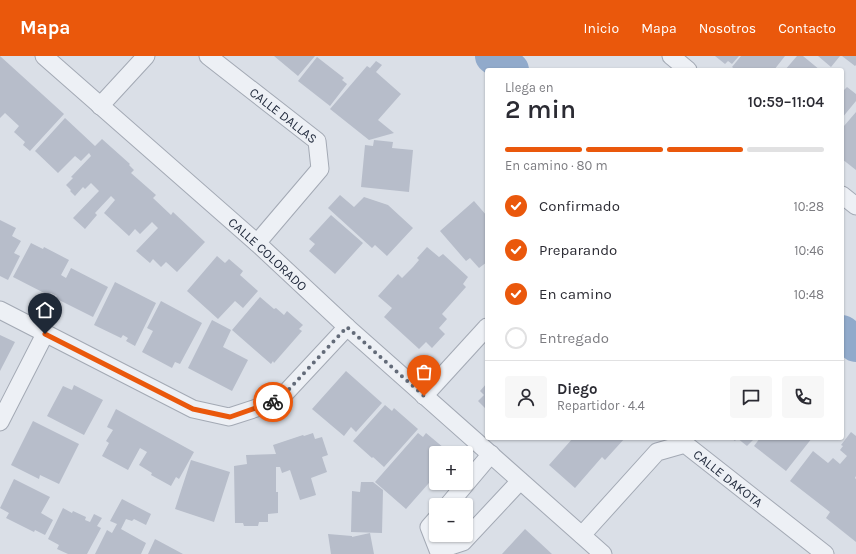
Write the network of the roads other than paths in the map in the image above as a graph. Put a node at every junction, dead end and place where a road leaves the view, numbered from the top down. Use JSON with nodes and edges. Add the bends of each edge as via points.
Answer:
{"nodes":[{"id":1,"x":44,"y":56,"type":"edge"},
{"id":2,"x":146,"y":56,"type":"edge"},
{"id":3,"x":208,"y":56,"type":"edge"},
{"id":4,"x":671,"y":56,"type":"edge"},
{"id":5,"x":686,"y":68,"type":"edge"},
{"id":6,"x":100,"y":106,"type":"junction"},
{"id":7,"x":844,"y":197,"type":"edge"},
{"id":8,"x":856,"y":206,"type":"edge"},
{"id":9,"x":257,"y":243,"type":"junction"},
{"id":10,"x":0,"y":310,"type":"edge"},
{"id":11,"x":347,"y":327,"type":"junction"},
{"id":12,"x":485,"y":329,"type":"edge"},
{"id":13,"x":45,"y":334,"type":"junction"},
{"id":14,"x":424,"y":396,"type":"junction"},
{"id":15,"x":0,"y":422,"type":"edge"},
{"id":16,"x":491,"y":454,"type":"junction"},
{"id":17,"x":520,"y":480,"type":"junction"},
{"id":18,"x":454,"y":498,"type":"edge"},
{"id":19,"x":473,"y":531,"type":"edge"},
{"id":20,"x":582,"y":535,"type":"junction"},
{"id":21,"x":435,"y":542,"type":"edge"},
{"id":22,"x":463,"y":542,"type":"edge"},
{"id":23,"x":603,"y":554,"type":"edge"},
{"id":24,"x":825,"y":554,"type":"edge"}],
"edges":[{"from":1,"to":6,"type":"street","name":"CALLE COLORADO"},
{"from":2,"to":6,"type":"street"},
{"from":3,"to":9,"type":"street","name":"CALLE DALLAS","via":[[317,141],[320,169]]},
{"from":4,"to":5,"type":"street"},
{"from":6,"to":9,"type":"street","name":"CALLE COLORADO"},
{"from":7,"to":8,"type":"street"},
{"from":9,"to":11,"type":"street","name":"CALLE COLORADO"},
{"from":10,"to":13,"type":"street"},
{"from":11,"to":13,"type":"street","via":[[278,401],[230,417],[193,409]]},
{"from":11,"to":14,"type":"street","name":"CALLE COLORADO"},
{"from":12,"to":14,"type":"street"},
{"from":13,"to":15,"type":"street"},
{"from":14,"to":16,"type":"street","name":"CALLE COLORADO"},
{"from":16,"to":17,"type":"street","name":"CALLE COLORADO"},
{"from":16,"to":18,"type":"street"},
{"from":17,"to":19,"type":"street"},
{"from":17,"to":20,"type":"street","name":"CALLE COLORADO"},
{"from":20,"to":23,"type":"street","name":"CALLE COLORADO"},
{"from":20,"to":24,"type":"street","name":"CALLE DAKOTA","via":[[657,452],[686,444]]},
{"from":21,"to":22,"type":"street","via":[[438,550]]}]}
